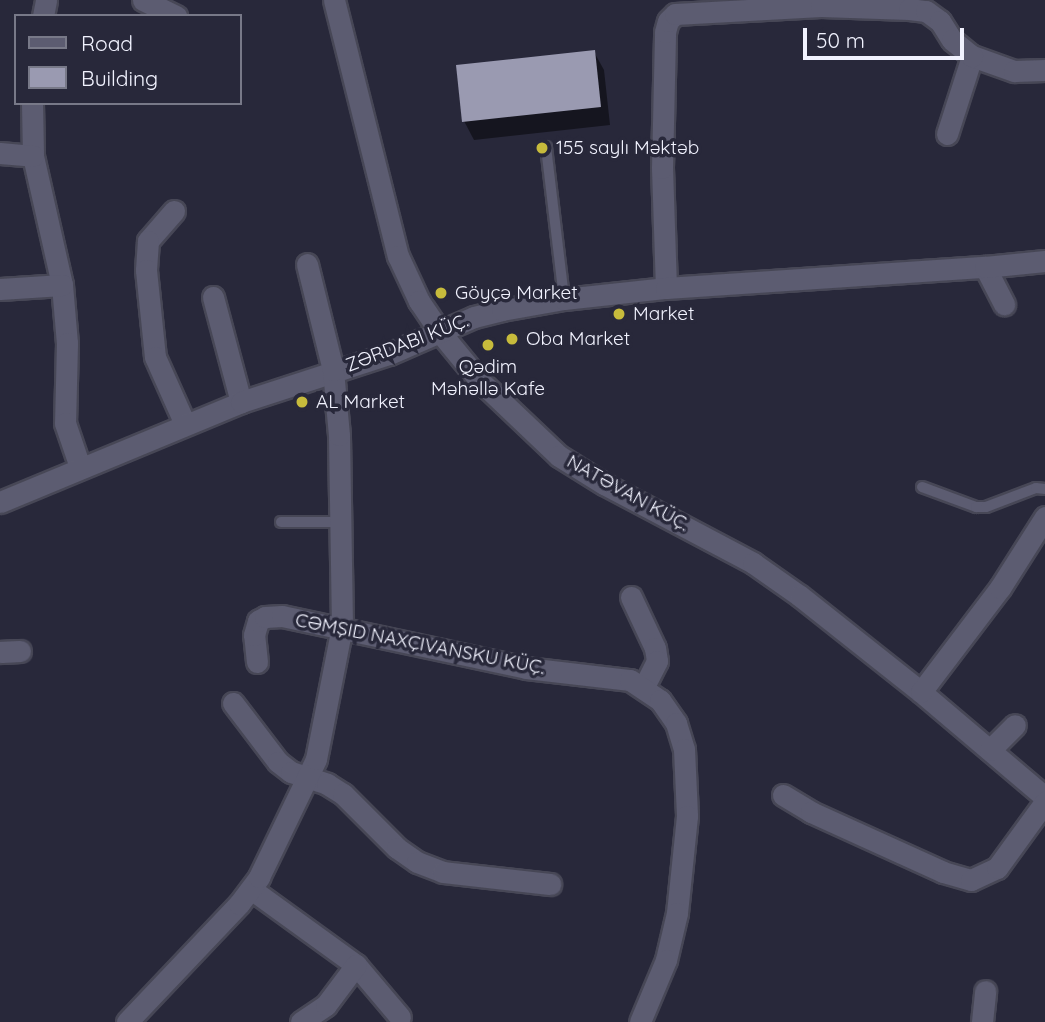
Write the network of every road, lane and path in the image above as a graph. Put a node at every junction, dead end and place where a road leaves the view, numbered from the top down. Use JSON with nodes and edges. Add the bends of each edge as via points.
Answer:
{"nodes":[{"id":1,"x":143,"y":0,"type":"edge"},
{"id":2,"x":334,"y":0,"type":"edge"},
{"id":3,"x":822,"y":3,"type":"edge"},
{"id":4,"x":172,"y":14,"type":"edge"},
{"id":5,"x":972,"y":56,"type":"junction"},
{"id":6,"x":1045,"y":70,"type":"edge"},
{"id":7,"x":32,"y":105,"type":"edge"},
{"id":8,"x":947,"y":134,"type":"dead end"},
{"id":9,"x":546,"y":147,"type":"dead end"},
{"id":10,"x":0,"y":153,"type":"edge"},
{"id":11,"x":33,"y":156,"type":"junction"},
{"id":12,"x":174,"y":211,"type":"dead end"},
{"id":13,"x":1045,"y":261,"type":"edge"},
{"id":14,"x":307,"y":264,"type":"dead end"},
{"id":15,"x":985,"y":267,"type":"junction"},
{"id":16,"x":62,"y":285,"type":"junction"},
{"id":17,"x":666,"y":288,"type":"junction"},
{"id":18,"x":0,"y":289,"type":"edge"},
{"id":19,"x":212,"y":297,"type":"dead end"},
{"id":20,"x":564,"y":299,"type":"junction"},
{"id":21,"x":1004,"y":304,"type":"dead end"},
{"id":22,"x":439,"y":331,"type":"junction"},
{"id":23,"x":333,"y":370,"type":"junction"},
{"id":24,"x":241,"y":402,"type":"junction"},
{"id":25,"x":185,"y":424,"type":"junction"},
{"id":26,"x":80,"y":467,"type":"junction"},
{"id":27,"x":922,"y":487,"type":"dead end"},
{"id":28,"x":1045,"y":489,"type":"edge"},
{"id":29,"x":0,"y":502,"type":"edge"},
{"id":30,"x":1045,"y":517,"type":"edge"},
{"id":31,"x":281,"y":522,"type":"dead end"},
{"id":32,"x":340,"y":522,"type":"junction"},
{"id":33,"x":631,"y":597,"type":"dead end"},
{"id":34,"x":342,"y":627,"type":"junction"},
{"id":35,"x":257,"y":662,"type":"dead end"},
{"id":36,"x":644,"y":686,"type":"junction"},
{"id":37,"x":921,"y":692,"type":"junction"},
{"id":38,"x":233,"y":703,"type":"dead end"},
{"id":39,"x":1015,"y":725,"type":"dead end"},
{"id":40,"x":990,"y":750,"type":"junction"},
{"id":41,"x":309,"y":776,"type":"junction"},
{"id":42,"x":783,"y":795,"type":"dead end"},
{"id":43,"x":1045,"y":796,"type":"edge"},
{"id":44,"x":1045,"y":802,"type":"edge"},
{"id":45,"x":550,"y":884,"type":"dead end"},
{"id":46,"x":251,"y":889,"type":"junction"},
{"id":47,"x":356,"y":965,"type":"junction"},
{"id":48,"x":985,"y":991,"type":"dead end"},
{"id":49,"x":400,"y":1017,"type":"dead end"},
{"id":50,"x":127,"y":1022,"type":"edge"},
{"id":51,"x":301,"y":1022,"type":"edge"},
{"id":52,"x":640,"y":1022,"type":"edge"},
{"id":53,"x":982,"y":1022,"type":"edge"}],
"edges":[{"from":1,"to":4,"type":"street"},
{"from":2,"to":22,"type":"street","name":"NATƏVAN KÜÇ.","via":[[398,256]]},
{"from":3,"to":5,"type":"street","via":[[926,11]]},
{"from":3,"to":17,"type":"street","via":[[685,12],[668,21],[664,32],[662,168]]},
{"from":5,"to":6,"type":"street","via":[[1014,71]]},
{"from":5,"to":8,"type":"street"},
{"from":7,"to":11,"type":"street"},
{"from":9,"to":20,"type":"lane"},
{"from":10,"to":11,"type":"street"},
{"from":11,"to":16,"type":"street"},
{"from":12,"to":25,"type":"street","via":[[148,241],[146,270],[155,357]]},
{"from":13,"to":15,"type":"street","name":"ZƏRDABI KÜÇ."},
{"from":14,"to":23,"type":"street"},
{"from":15,"to":17,"type":"street","name":"ZƏRDABI KÜÇ."},
{"from":15,"to":21,"type":"street"},
{"from":16,"to":18,"type":"street"},
{"from":16,"to":26,"type":"street","via":[[67,343],[65,423]]},
{"from":17,"to":20,"type":"street","name":"ZƏRDABI KÜÇ."},
{"from":19,"to":24,"type":"street"},
{"from":20,"to":22,"type":"street","name":"ZƏRDABI KÜÇ.","via":[[491,312]]},
{"from":22,"to":23,"type":"street","name":"ZƏRDABI KÜÇ.","via":[[389,354]]},
{"from":22,"to":37,"type":"street","name":"NATƏVAN KÜÇ.","via":[[480,381],[559,456],[753,563]]},
{"from":23,"to":24,"type":"street","name":"ZƏRDABI KÜÇ."},
{"from":23,"to":32,"type":"street"},
{"from":24,"to":25,"type":"street","name":"ZƏRDABI KÜÇ."},
{"from":25,"to":26,"type":"street","name":"ZƏRDABI KÜÇ."},
{"from":26,"to":29,"type":"street","name":"ZƏRDABI KÜÇ."},
{"from":27,"to":28,"type":"lane","via":[[976,507]]},
{"from":30,"to":37,"type":"street","via":[[1000,588]]},
{"from":31,"to":32,"type":"lane"},
{"from":32,"to":34,"type":"street"},
{"from":33,"to":36,"type":"street","via":[[657,661]]},
{"from":34,"to":35,"type":"street","via":[[265,617],[258,621],[254,635]]},
{"from":34,"to":36,"type":"street","via":[[466,657],[630,680]]},
{"from":34,"to":41,"type":"street"},
{"from":36,"to":52,"type":"street","via":[[676,723],[687,768],[687,817],[677,913],[666,960]]},
{"from":37,"to":40,"type":"street","name":"NATƏVAN KÜÇ."},
{"from":38,"to":41,"type":"street","via":[[278,762],[291,772]]},
{"from":39,"to":40,"type":"street"},
{"from":40,"to":43,"type":"street","name":"NATƏVAN KÜÇ."},
{"from":41,"to":45,"type":"street","via":[[343,794],[417,862],[443,872]]},
{"from":41,"to":46,"type":"street"},
{"from":42,"to":44,"type":"street","via":[[943,873],[971,880],[997,868]]},
{"from":46,"to":47,"type":"street"},
{"from":46,"to":50,"type":"street"},
{"from":47,"to":49,"type":"street"},
{"from":47,"to":51,"type":"street","via":[[326,1005]]},
{"from":48,"to":53,"type":"street"}]}
